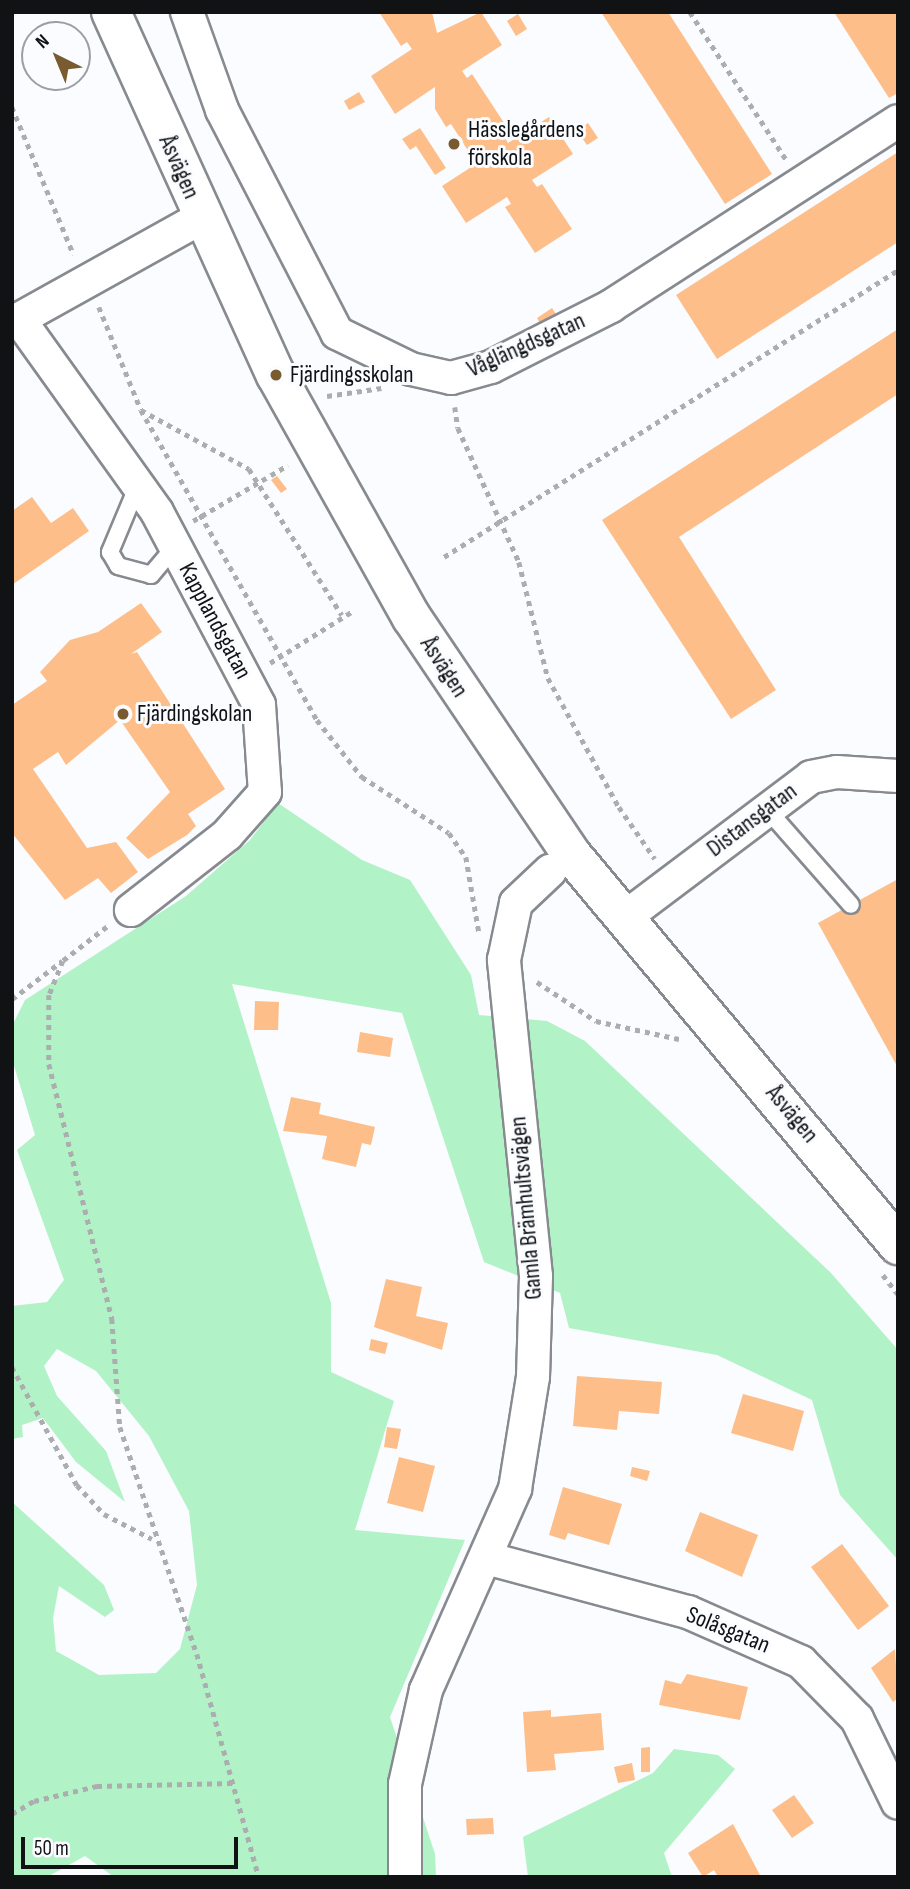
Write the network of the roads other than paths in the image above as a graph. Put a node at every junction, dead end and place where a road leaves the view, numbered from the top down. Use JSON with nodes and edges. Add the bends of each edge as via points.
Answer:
{"nodes":[{"id":1,"x":111,"y":12,"type":"edge"},
{"id":2,"x":187,"y":12,"type":"edge"},
{"id":3,"x":898,"y":121,"type":"edge"},
{"id":4,"x":201,"y":218,"type":"junction"},
{"id":5,"x":16,"y":321,"type":"edge"},
{"id":6,"x":138,"y":485,"type":"junction"},
{"id":7,"x":173,"y":541,"type":"junction"},
{"id":8,"x":898,"y":776,"type":"edge"},
{"id":9,"x":765,"y":807,"type":"junction"},
{"id":10,"x":551,"y":871,"type":"dead end"},
{"id":11,"x":851,"y":905,"type":"dead end"},
{"id":12,"x":131,"y":910,"type":"road end"},
{"id":13,"x":624,"y":918,"type":"junction"},
{"id":14,"x":887,"y":1255,"type":"edge"},
{"id":15,"x":486,"y":1558,"type":"junction"},
{"id":16,"x":898,"y":1803,"type":"edge"},
{"id":17,"x":405,"y":1877,"type":"edge"}],
"edges":[{"from":1,"to":4,"type":"street","name":"Åsvägen"},
{"from":2,"to":3,"type":"street","name":"Våglängdsgatan","via":[[222,110],[337,333],[411,369],[451,378],[491,366],[611,306],[804,187]]},
{"from":4,"to":5,"type":"street","name":"Kapplandsgatan"},
{"from":4,"to":13,"type":"street","name":"Åsvägen","via":[[320,460],[405,607],[523,788]]},
{"from":5,"to":6,"type":"street","name":"Kapplandsgatan"},
{"from":6,"to":7,"type":"street","name":"Kapplandsgatan"},
{"from":6,"to":7,"type":"lane","via":[[110,552],[118,566],[151,576]]},
{"from":7,"to":12,"type":"street","name":"Kapplandsgatan","via":[[259,705],[265,792],[227,835]]},
{"from":8,"to":9,"type":"street","name":"Distansgatan","via":[[837,772],[811,777]]},
{"from":9,"to":11,"type":"lane"},
{"from":9,"to":13,"type":"street","name":"Distansgatan"},
{"from":10,"to":15,"type":"street","name":"Gamla Brämhultsvägen","via":[[516,903],[504,960],[536,1288],[533,1377],[515,1489]]},
{"from":13,"to":14,"type":"street","name":"Åsvägen"},
{"from":15,"to":16,"type":"street","name":"Solåsgatan","via":[[688,1612],[801,1662],[857,1719]]},
{"from":15,"to":17,"type":"street","name":"Gamla Brämhultsvägen","via":[[426,1690],[405,1784]]}]}
